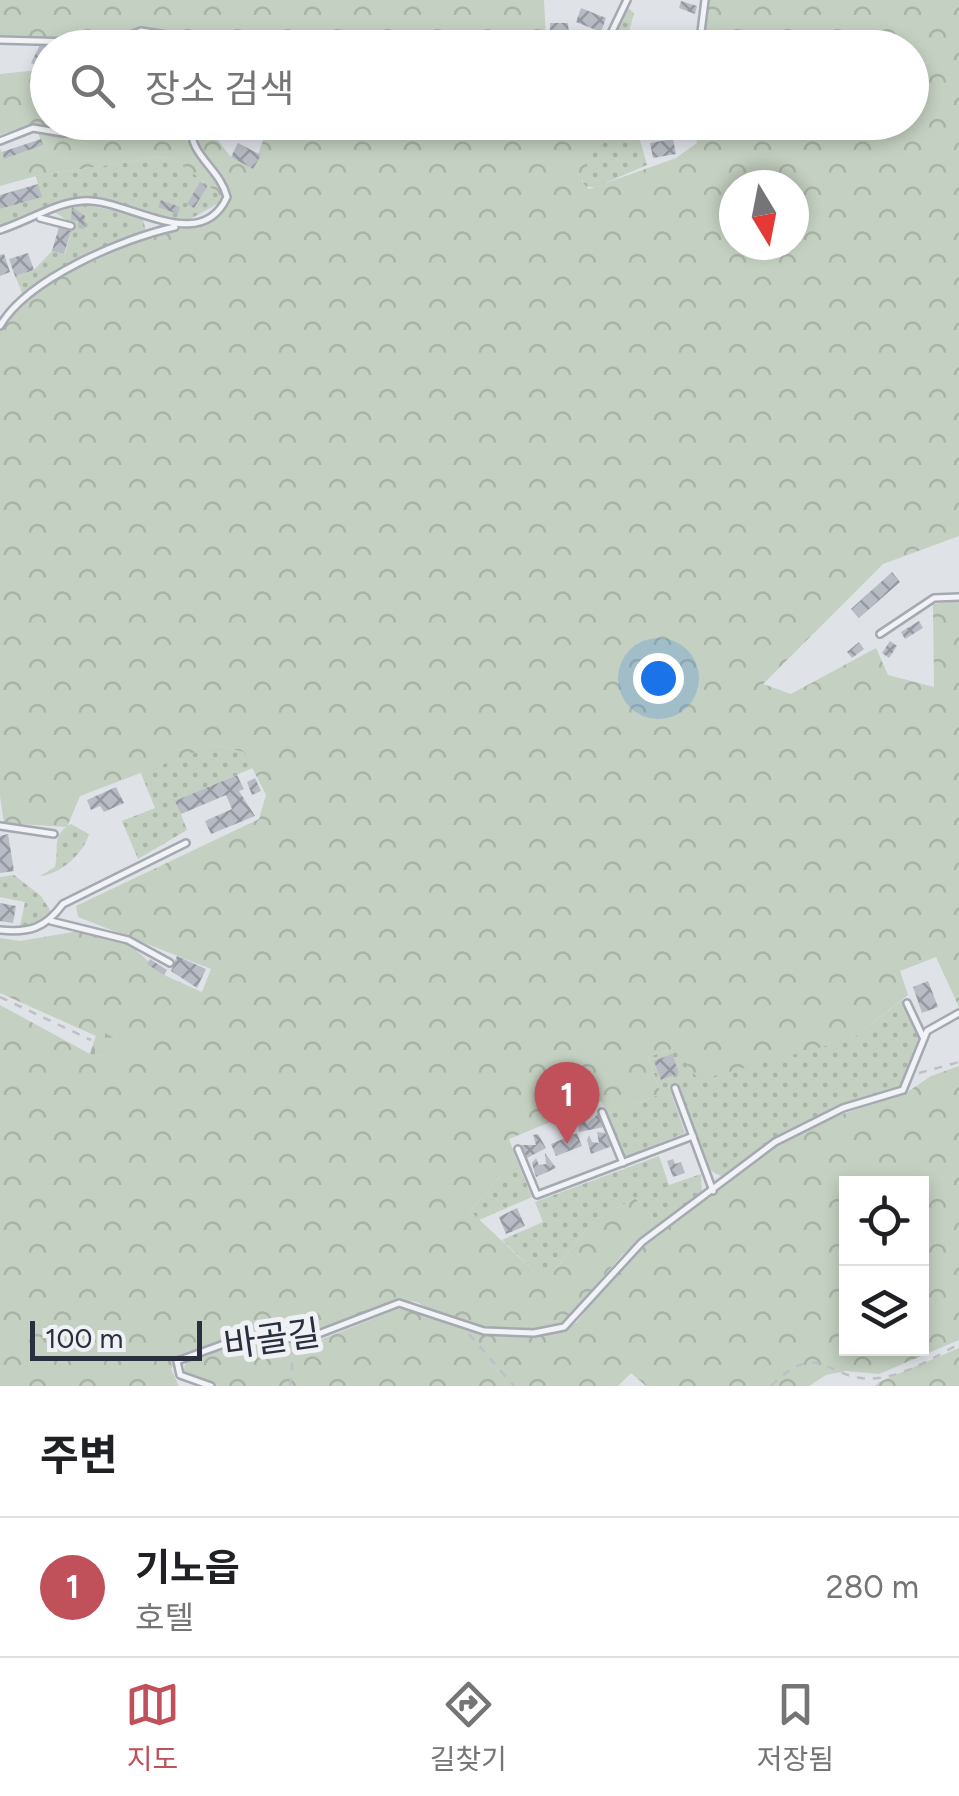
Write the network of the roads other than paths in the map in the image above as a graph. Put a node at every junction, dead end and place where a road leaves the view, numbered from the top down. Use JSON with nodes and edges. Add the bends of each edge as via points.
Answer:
{"nodes":[{"id":1,"x":627,"y":0,"type":"edge"},
{"id":2,"x":706,"y":0,"type":"edge"},
{"id":3,"x":613,"y":30,"type":"edge"},
{"id":4,"x":701,"y":30,"type":"edge"},
{"id":5,"x":0,"y":40,"type":"edge"},
{"id":6,"x":30,"y":41,"type":"edge"},
{"id":7,"x":30,"y":129,"type":"edge"},
{"id":8,"x":0,"y":140,"type":"edge"},
{"id":9,"x":193,"y":140,"type":"edge"},
{"id":10,"x":37,"y":217,"type":"junction"},
{"id":11,"x":70,"y":226,"type":"dead end"},
{"id":12,"x":178,"y":226,"type":"junction"},
{"id":13,"x":0,"y":230,"type":"edge"},
{"id":14,"x":0,"y":326,"type":"edge"},
{"id":15,"x":959,"y":597,"type":"edge"},
{"id":16,"x":880,"y":634,"type":"dead end"},
{"id":17,"x":0,"y":826,"type":"edge"},
{"id":18,"x":54,"y":834,"type":"dead end"},
{"id":19,"x":186,"y":843,"type":"dead end"},
{"id":20,"x":50,"y":921,"type":"junction"},
{"id":21,"x":0,"y":930,"type":"edge"},
{"id":22,"x":170,"y":963,"type":"dead end"},
{"id":23,"x":908,"y":1004,"type":"dead end"},
{"id":24,"x":959,"y":1013,"type":"edge"},
{"id":25,"x":923,"y":1037,"type":"junction"},
{"id":26,"x":675,"y":1088,"type":"dead end"},
{"id":27,"x":602,"y":1112,"type":"dead end"},
{"id":28,"x":692,"y":1136,"type":"junction"},
{"id":29,"x":518,"y":1149,"type":"dead end"},
{"id":30,"x":623,"y":1162,"type":"junction"},
{"id":31,"x":712,"y":1191,"type":"junction"},
{"id":32,"x":211,"y":1386,"type":"edge"}],
"edges":[{"from":1,"to":3,"type":"lane"},
{"from":2,"to":4,"type":"lane"},
{"from":5,"to":6,"type":"lane"},
{"from":7,"to":8,"type":"lane"},
{"from":9,"to":12,"type":"lane","via":[[227,197],[203,219]]},
{"from":10,"to":11,"type":"lane"},
{"from":10,"to":12,"type":"lane","via":[[66,204],[103,202]]},
{"from":10,"to":13,"type":"lane"},
{"from":12,"to":14,"type":"lane","via":[[55,276],[12,305]]},
{"from":15,"to":16,"type":"lane","via":[[934,598]]},
{"from":17,"to":18,"type":"lane"},
{"from":19,"to":20,"type":"lane","via":[[63,904]]},
{"from":20,"to":21,"type":"lane","via":[[34,930]]},
{"from":20,"to":22,"type":"lane","via":[[128,940]]},
{"from":23,"to":25,"type":"lane"},
{"from":24,"to":25,"type":"lane"},
{"from":25,"to":31,"type":"lane","name":"바골길","via":[[903,1090],[792,1132]]},
{"from":26,"to":28,"type":"lane"},
{"from":27,"to":30,"type":"lane"},
{"from":28,"to":30,"type":"lane"},
{"from":28,"to":31,"type":"lane"},
{"from":29,"to":30,"type":"lane","via":[[537,1195]]},
{"from":31,"to":32,"type":"lane","name":"바골길","via":[[627,1256],[564,1327],[517,1333],[464,1328],[399,1303],[338,1330],[293,1340],[238,1339],[177,1361],[180,1376]]}]}
